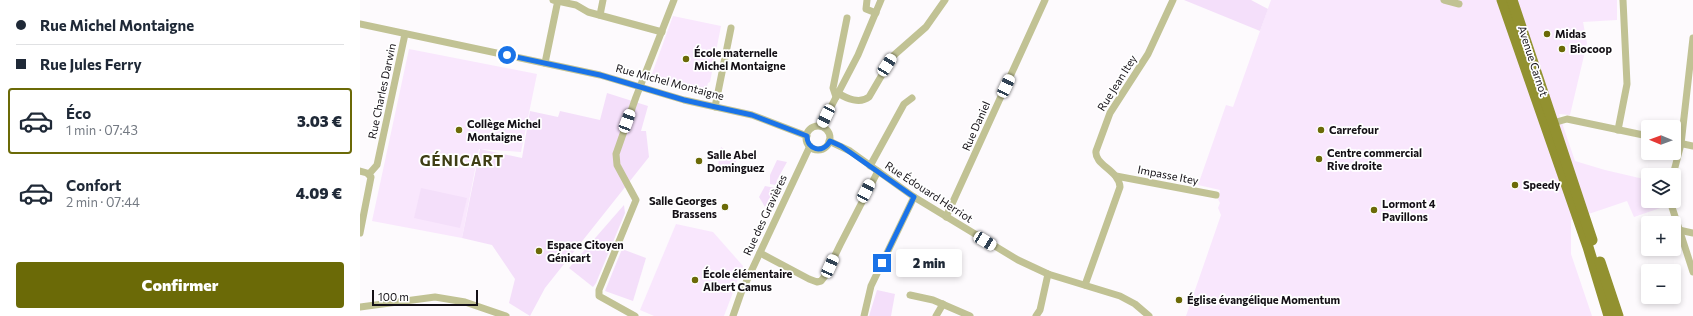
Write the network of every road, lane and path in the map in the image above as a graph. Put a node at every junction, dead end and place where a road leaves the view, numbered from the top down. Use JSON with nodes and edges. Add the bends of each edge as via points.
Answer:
{"nodes":[{"id":1,"x":556,"y":0,"type":"edge"},
{"id":2,"x":604,"y":0,"type":"edge"},
{"id":3,"x":674,"y":0,"type":"edge"},
{"id":4,"x":868,"y":0,"type":"edge"},
{"id":5,"x":881,"y":0,"type":"edge"},
{"id":6,"x":946,"y":0,"type":"edge"},
{"id":7,"x":1045,"y":0,"type":"edge"},
{"id":8,"x":1173,"y":0,"type":"edge"},
{"id":9,"x":1444,"y":0,"type":"edge"},
{"id":10,"x":1502,"y":0,"type":"edge"},
{"id":11,"x":1512,"y":0,"type":"edge"},
{"id":12,"x":1623,"y":0,"type":"edge"},
{"id":13,"x":1459,"y":4,"type":"dead end"},
{"id":14,"x":876,"y":14,"type":"junction"},
{"id":15,"x":600,"y":15,"type":"junction"},
{"id":16,"x":847,"y":18,"type":"dead end"},
{"id":17,"x":360,"y":24,"type":"edge"},
{"id":18,"x":731,"y":28,"type":"dead end"},
{"id":19,"x":662,"y":32,"type":"junction"},
{"id":20,"x":405,"y":34,"type":"junction"},
{"id":21,"x":1693,"y":38,"type":"edge"},
{"id":22,"x":545,"y":63,"type":"junction"},
{"id":23,"x":640,"y":86,"type":"junction"},
{"id":24,"x":837,"y":95,"type":"junction"},
{"id":25,"x":912,"y":98,"type":"dead end"},
{"id":26,"x":715,"y":107,"type":"junction"},
{"id":27,"x":1681,"y":120,"type":"edge"},
{"id":28,"x":1553,"y":123,"type":"junction"},
{"id":29,"x":821,"y":126,"type":"junction"},
{"id":30,"x":1618,"y":130,"type":"junction"},
{"id":31,"x":1641,"y":135,"type":"edge"},
{"id":32,"x":807,"y":136,"type":"junction"},
{"id":33,"x":830,"y":141,"type":"junction"},
{"id":34,"x":1681,"y":144,"type":"edge"},
{"id":35,"x":810,"y":146,"type":"junction"},
{"id":36,"x":1693,"y":146,"type":"edge"},
{"id":37,"x":870,"y":166,"type":"junction"},
{"id":38,"x":360,"y":171,"type":"edge"},
{"id":39,"x":878,"y":172,"type":"junction"},
{"id":40,"x":369,"y":174,"type":"junction"},
{"id":41,"x":1116,"y":176,"type":"junction"},
{"id":42,"x":1216,"y":195,"type":"dead end"},
{"id":43,"x":914,"y":197,"type":"junction"},
{"id":44,"x":946,"y":217,"type":"junction"},
{"id":45,"x":1579,"y":225,"type":"junction"},
{"id":46,"x":1681,"y":230,"type":"edge"},
{"id":47,"x":360,"y":233,"type":"edge"},
{"id":48,"x":1693,"y":233,"type":"edge"},
{"id":49,"x":1681,"y":236,"type":"edge"},
{"id":50,"x":1594,"y":245,"type":"junction"},
{"id":51,"x":760,"y":253,"type":"junction"},
{"id":52,"x":1693,"y":272,"type":"edge"},
{"id":53,"x":1048,"y":274,"type":"junction"},
{"id":54,"x":1085,"y":285,"type":"junction"},
{"id":55,"x":910,"y":294,"type":"dead end"},
{"id":56,"x":943,"y":304,"type":"junction"},
{"id":57,"x":360,"y":307,"type":"edge"},
{"id":58,"x":506,"y":316,"type":"edge"},
{"id":59,"x":635,"y":316,"type":"edge"},
{"id":60,"x":733,"y":316,"type":"edge"},
{"id":61,"x":864,"y":316,"type":"edge"},
{"id":62,"x":936,"y":316,"type":"edge"},
{"id":63,"x":970,"y":316,"type":"edge"},
{"id":64,"x":1036,"y":316,"type":"edge"},
{"id":65,"x":1149,"y":316,"type":"edge"},
{"id":66,"x":1604,"y":316,"type":"edge"},
{"id":67,"x":1609,"y":316,"type":"edge"},
{"id":68,"x":1614,"y":316,"type":"edge"},
{"id":69,"x":1618,"y":316,"type":"edge"}],
"edges":[{"from":1,"to":15,"type":"street"},
{"from":1,"to":22,"type":"street"},
{"from":2,"to":15,"type":"street"},
{"from":3,"to":19,"type":"street"},
{"from":4,"to":14,"type":"street","via":[[866,8]]},
{"from":5,"to":14,"type":"street"},
{"from":6,"to":24,"type":"street","via":[[926,27],[893,56],[869,97],[858,100]]},
{"from":7,"to":44,"type":"street","name":"Rue Daniel"},
{"from":8,"to":41,"type":"street","name":"Rue Jean Itey","via":[[1148,54],[1110,113],[1096,151],[1098,160]]},
{"from":9,"to":13,"type":"street"},
{"from":10,"to":45,"type":"main road","name":"Avenue Carnot"},
{"from":11,"to":28,"type":"main road","name":"Avenue Carnot"},
{"from":12,"to":30,"type":"street","via":[[1627,84]]},
{"from":14,"to":24,"type":"street"},
{"from":15,"to":19,"type":"street"},
{"from":16,"to":24,"type":"street","via":[[832,88]]},
{"from":17,"to":20,"type":"street","name":"Rue Michel Montaigne"},
{"from":18,"to":26,"type":"street"},
{"from":19,"to":23,"type":"street"},
{"from":20,"to":22,"type":"street","name":"Rue Michel Montaigne"},
{"from":20,"to":40,"type":"street","name":"Rue Charles Darwin","via":[[377,165]]},
{"from":21,"to":27,"type":"street"},
{"from":22,"to":23,"type":"street","name":"Rue Michel Montaigne"},
{"from":23,"to":26,"type":"street","name":"Rue Michel Montaigne"},
{"from":23,"to":59,"type":"street","via":[[616,154],[617,164],[636,200],[599,290],[599,296],[603,299]]},
{"from":24,"to":29,"type":"street"},
{"from":25,"to":37,"type":"street","via":[[904,104]]},
{"from":26,"to":32,"type":"street","name":"Rue Michel Montaigne","via":[[752,115]]},
{"from":28,"to":30,"type":"street","via":[[1567,119]]},
{"from":28,"to":50,"type":"main road","name":"Avenue Carnot"},
{"from":29,"to":32,"type":"street","via":[[812,128]]},
{"from":29,"to":33,"type":"street","via":[[829,134]]},
{"from":30,"to":31,"type":"street"},
{"from":32,"to":35,"type":"street"},
{"from":33,"to":35,"type":"street","via":[[821,149]]},
{"from":33,"to":37,"type":"street","name":"Rue Édouard Herriot","via":[[850,151]]},
{"from":34,"to":36,"type":"street"},
{"from":35,"to":51,"type":"street","name":"Rue des Gravières"},
{"from":37,"to":39,"type":"street","name":"Rue Édouard Herriot"},
{"from":38,"to":40,"type":"street"},
{"from":39,"to":43,"type":"street","name":"Rue Édouard Herriot"},
{"from":39,"to":51,"type":"street","via":[[821,281],[809,279]]},
{"from":40,"to":47,"type":"street","via":[[372,177]]},
{"from":41,"to":42,"type":"street","name":"Impasse Itey"},
{"from":41,"to":54,"type":"street","via":[[1120,182],[1120,191]]},
{"from":43,"to":44,"type":"street","name":"Rue Édouard Herriot"},
{"from":43,"to":61,"type":"street","via":[[871,286]]},
{"from":44,"to":53,"type":"street","name":"Rue Édouard Herriot","via":[[1018,260]]},
{"from":45,"to":66,"type":"main road"},
{"from":45,"to":67,"type":"main road"},
{"from":46,"to":48,"type":"street"},
{"from":49,"to":52,"type":"street"},
{"from":50,"to":68,"type":"main road"},
{"from":50,"to":69,"type":"main road"},
{"from":51,"to":60,"type":"street","name":"Rue des Gravières"},
{"from":53,"to":54,"type":"street","name":"Rue Édouard Herriot"},
{"from":53,"to":64,"type":"street","via":[[1040,310]]},
{"from":54,"to":65,"type":"street","name":"Rue Édouard Herriot","via":[[1128,300]]},
{"from":55,"to":56,"type":"street"},
{"from":56,"to":62,"type":"street"},
{"from":56,"to":63,"type":"street"},
{"from":57,"to":58,"type":"street","via":[[435,297],[465,302]]}]}
